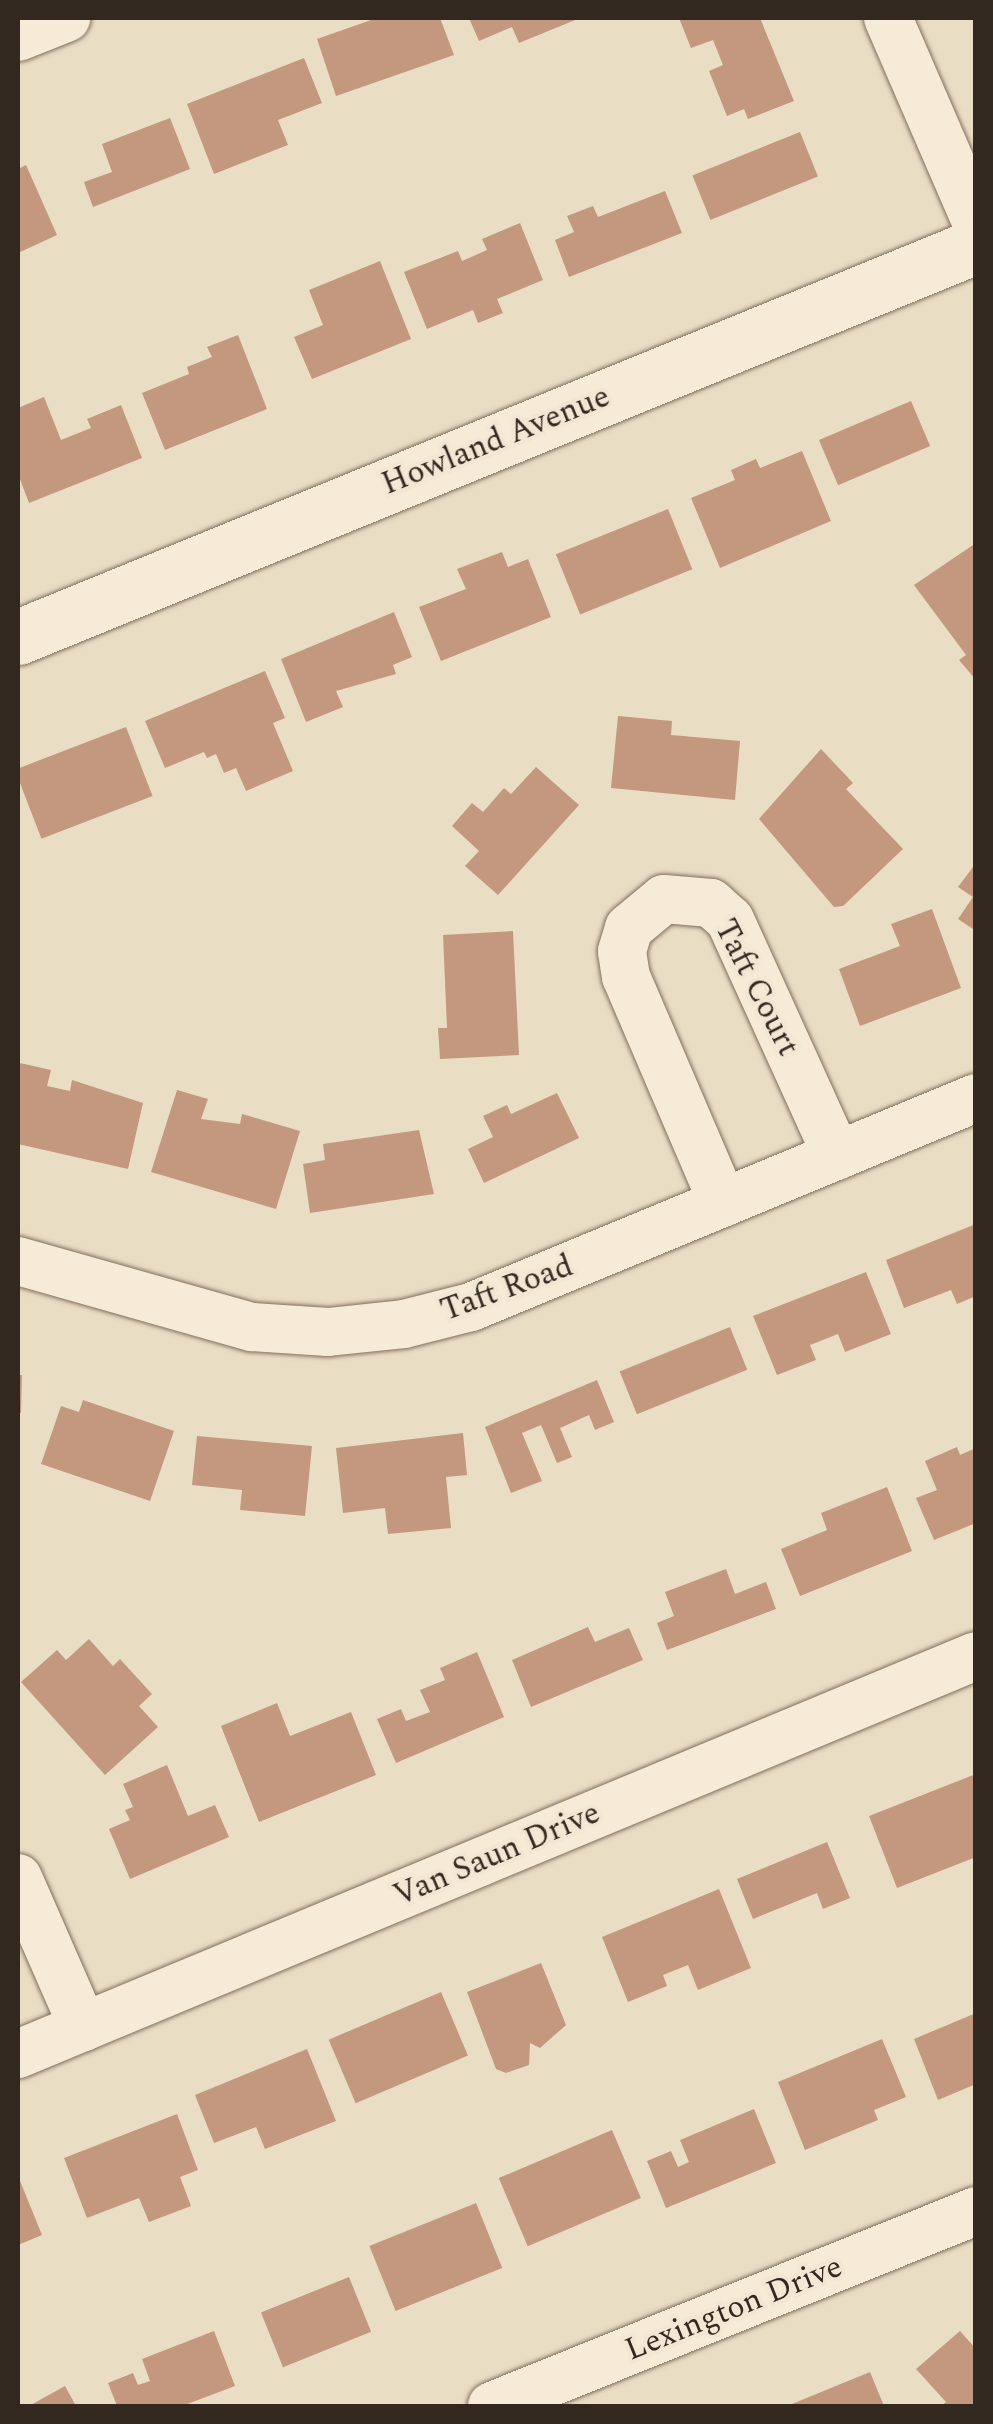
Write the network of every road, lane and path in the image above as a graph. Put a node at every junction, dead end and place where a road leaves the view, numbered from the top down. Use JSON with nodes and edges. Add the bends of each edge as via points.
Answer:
{"nodes":[{"id":1,"x":66,"y":18,"type":"edge"},
{"id":2,"x":888,"y":18,"type":"edge"},
{"id":3,"x":18,"y":37,"type":"edge"},
{"id":4,"x":976,"y":221,"type":"edge"},
{"id":5,"x":976,"y":246,"type":"edge"},
{"id":6,"x":18,"y":637,"type":"edge"},
{"id":7,"x":976,"y":1098,"type":"edge"},
{"id":8,"x":836,"y":1156,"type":"junction"},
{"id":9,"x":723,"y":1203,"type":"junction"},
{"id":10,"x":18,"y":1261,"type":"edge"},
{"id":11,"x":976,"y":1656,"type":"edge"},
{"id":12,"x":18,"y":1878,"type":"edge"},
{"id":13,"x":83,"y":2027,"type":"junction"},
{"id":14,"x":18,"y":2054,"type":"edge"},
{"id":15,"x":976,"y":2211,"type":"edge"},
{"id":16,"x":493,"y":2406,"type":"edge"}],
"edges":[{"from":1,"to":3,"type":"street"},
{"from":2,"to":4,"type":"street"},
{"from":5,"to":6,"type":"street","name":"Howland Avenue"},
{"from":7,"to":8,"type":"street","name":"Taft Road"},
{"from":8,"to":9,"type":"street","name":"Taft Road"},
{"from":8,"to":9,"type":"street","name":"Taft Court","via":[[730,920],[710,904],[664,899],[629,928],[622,952],[626,977]]},
{"from":9,"to":10,"type":"street","name":"Taft Road","via":[[471,1307],[404,1324],[328,1332],[196,1315]]},
{"from":11,"to":13,"type":"street","name":"Van Saun Drive"},
{"from":12,"to":13,"type":"street"},
{"from":13,"to":14,"type":"street","name":"Van Saun Drive"},
{"from":15,"to":16,"type":"street","name":"Lexington Drive"}]}
